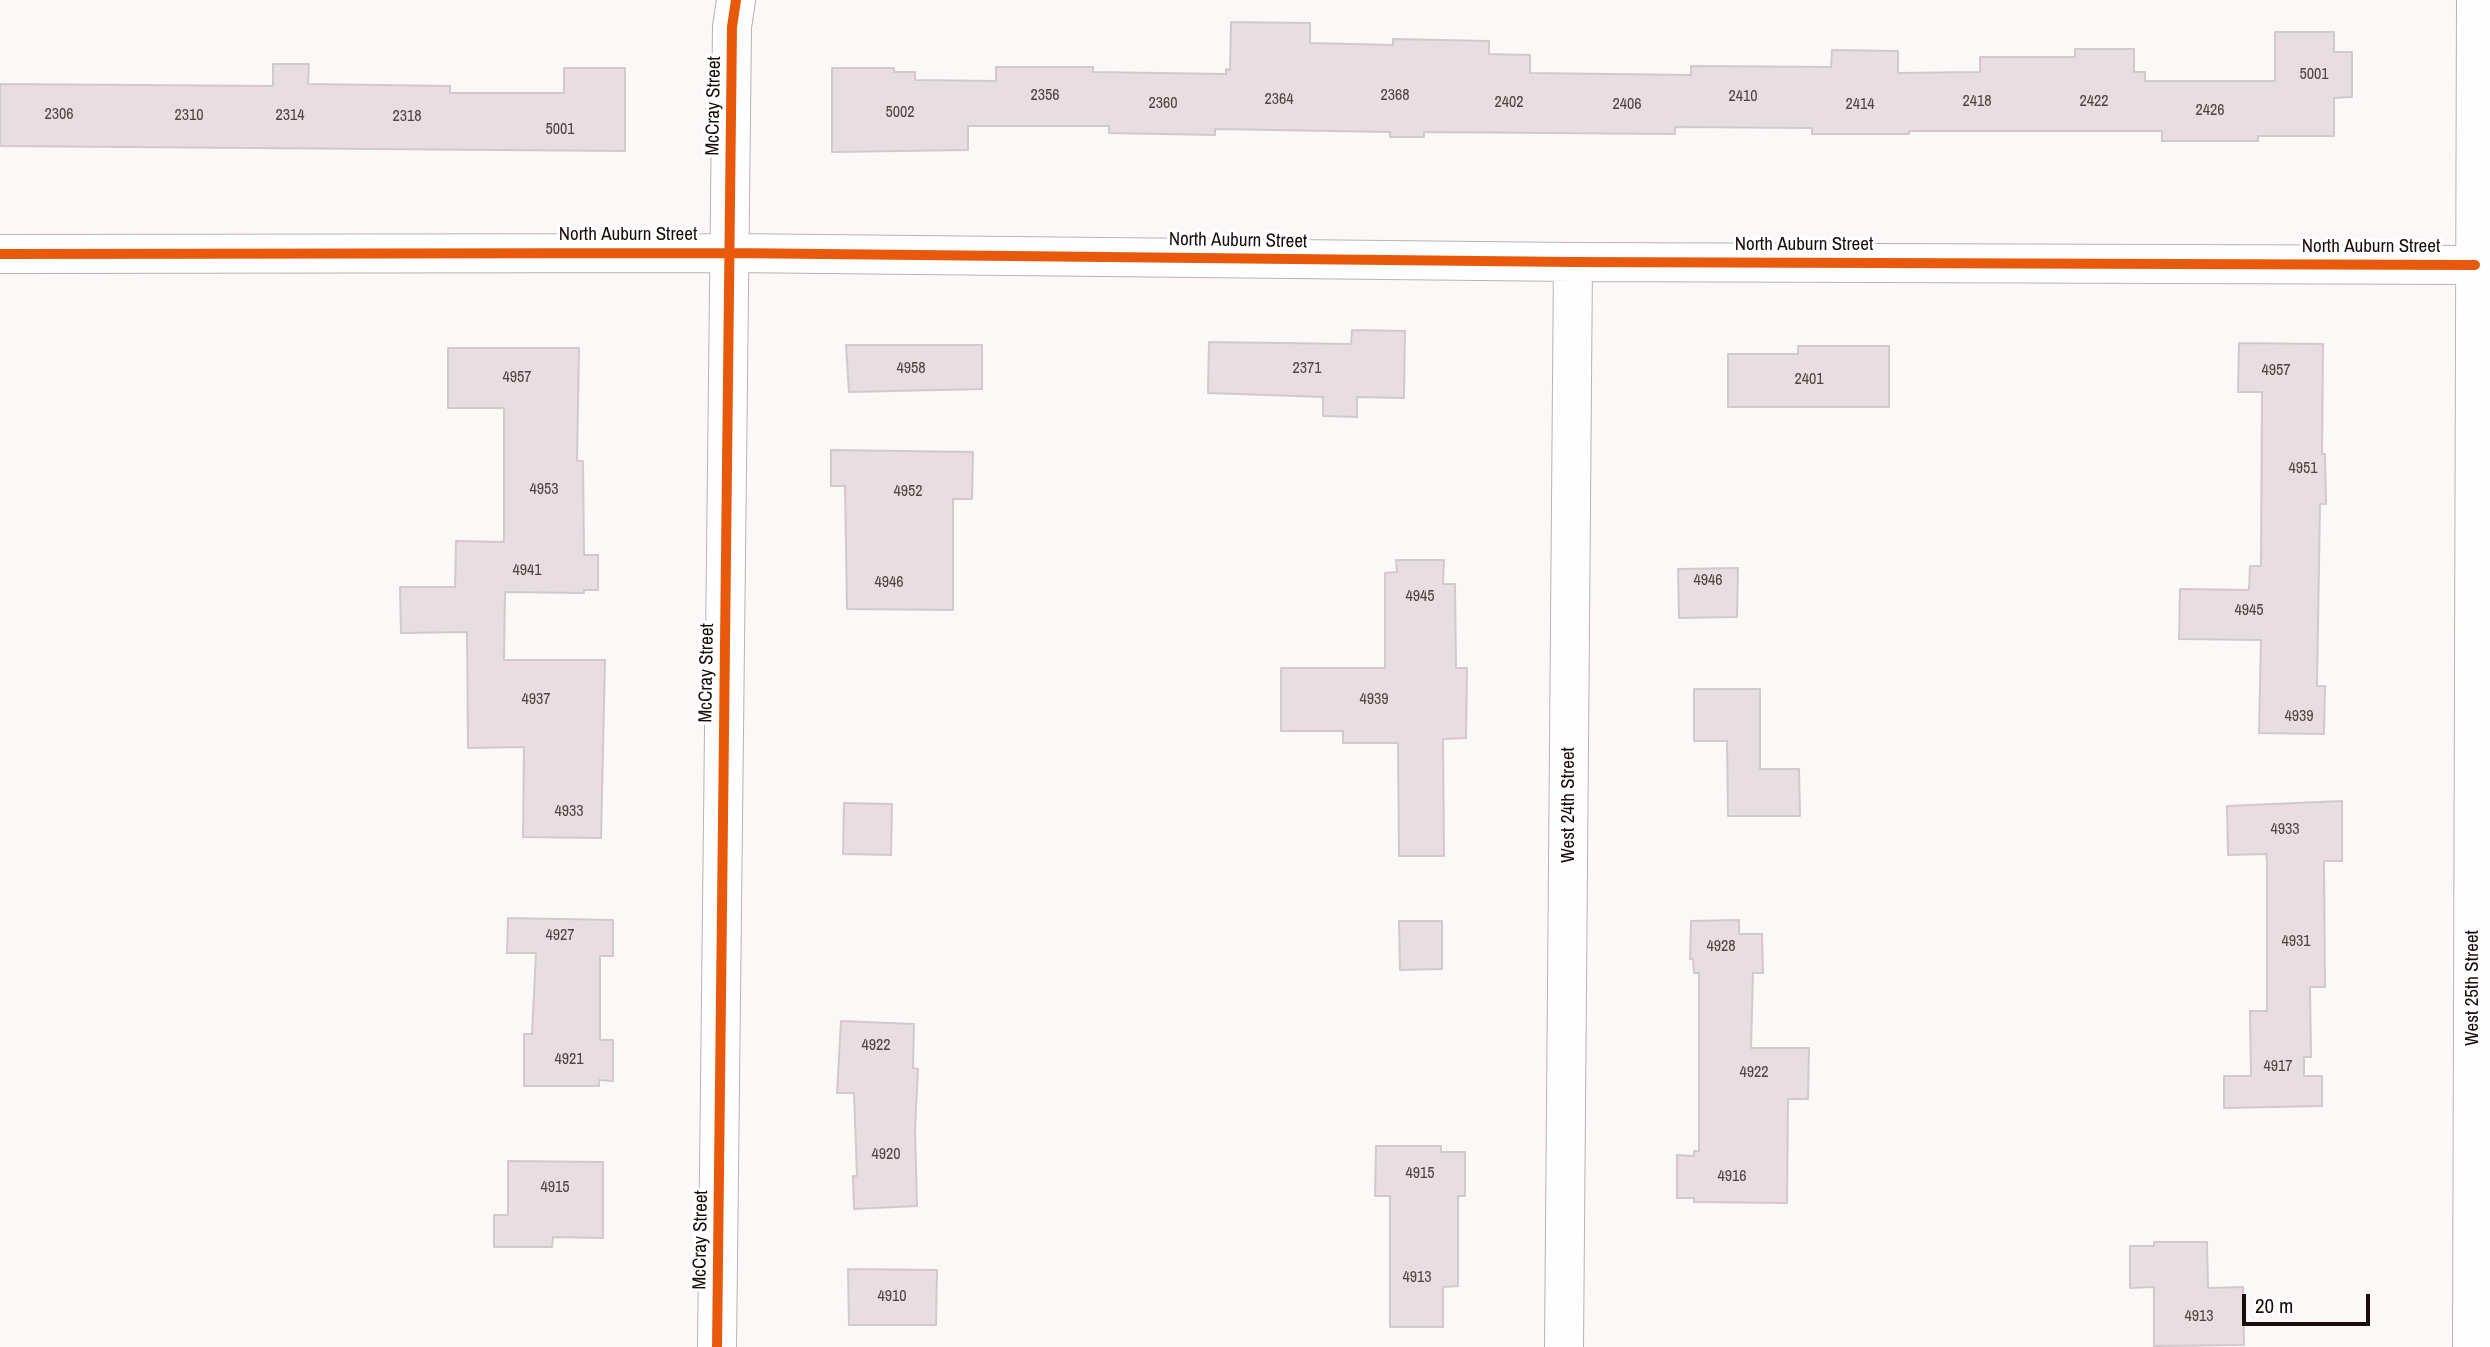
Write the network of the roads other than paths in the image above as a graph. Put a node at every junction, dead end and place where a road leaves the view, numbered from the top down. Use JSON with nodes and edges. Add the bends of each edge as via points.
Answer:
{"nodes":[{"id":1,"x":736,"y":0,"type":"edge"},
{"id":2,"x":2476,"y":0,"type":"edge"},
{"id":3,"x":730,"y":253,"type":"junction"},
{"id":4,"x":0,"y":254,"type":"edge"},
{"id":5,"x":1573,"y":262,"type":"junction"},
{"id":6,"x":2475,"y":265,"type":"junction"},
{"id":7,"x":717,"y":1347,"type":"edge"},
{"id":8,"x":1564,"y":1347,"type":"edge"},
{"id":9,"x":2472,"y":1347,"type":"edge"}],
"edges":[{"from":1,"to":3,"type":"street","name":"McCray Street"},
{"from":2,"to":6,"type":"street","name":"West 25th Street"},
{"from":3,"to":4,"type":"street","name":"North Auburn Street"},
{"from":3,"to":5,"type":"street","name":"North Auburn Street"},
{"from":3,"to":7,"type":"street","name":"McCray Street"},
{"from":5,"to":6,"type":"street","name":"North Auburn Street"},
{"from":5,"to":8,"type":"street","name":"West 24th Street"},
{"from":6,"to":9,"type":"street","name":"West 25th Street"}]}
